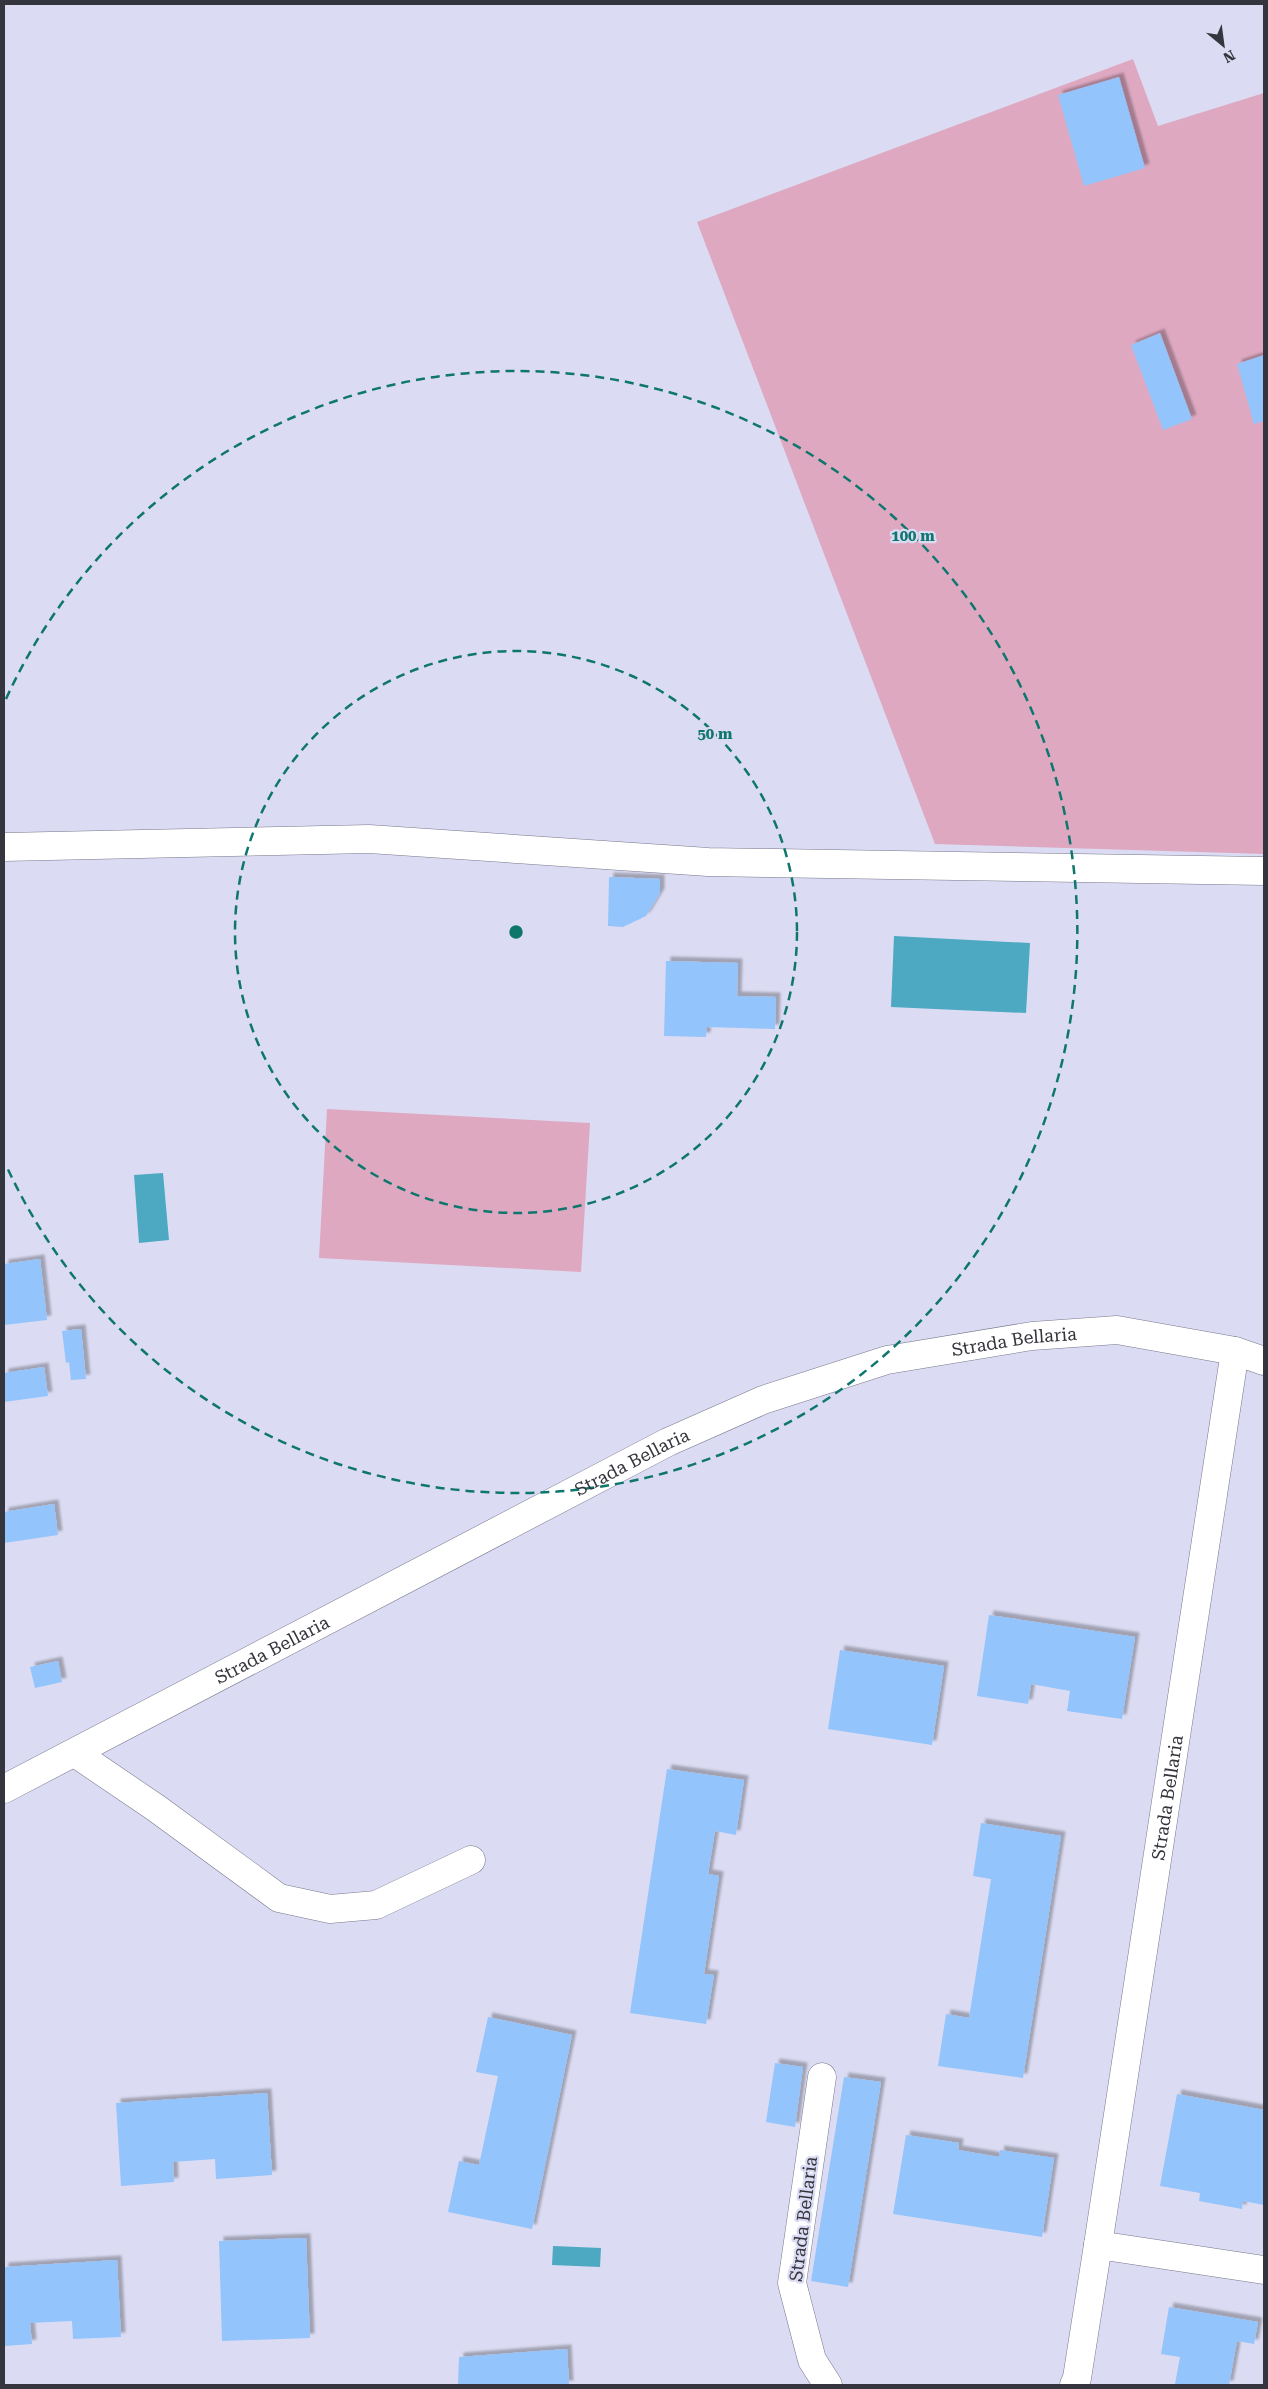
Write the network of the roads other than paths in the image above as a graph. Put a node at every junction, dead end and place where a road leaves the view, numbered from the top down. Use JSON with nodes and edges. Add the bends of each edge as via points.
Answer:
{"nodes":[{"id":1,"x":4,"y":847,"type":"edge"},
{"id":2,"x":1264,"y":871,"type":"edge"},
{"id":3,"x":1235,"y":1351,"type":"junction"},
{"id":4,"x":1264,"y":1361,"type":"edge"},
{"id":5,"x":75,"y":1753,"type":"junction"},
{"id":6,"x":4,"y":1789,"type":"edge"},
{"id":7,"x":471,"y":1860,"type":"dead end"},
{"id":8,"x":822,"y":2077,"type":"dead end"},
{"id":9,"x":1098,"y":2245,"type":"junction"},
{"id":10,"x":1264,"y":2270,"type":"edge"},
{"id":11,"x":828,"y":2385,"type":"edge"},
{"id":12,"x":1074,"y":2385,"type":"edge"}],
"edges":[{"from":1,"to":2,"type":"street","via":[[369,839],[708,862]]},
{"from":3,"to":4,"type":"street","name":"Strada Bellaria"},
{"from":3,"to":5,"type":"street","name":"Strada Bellaria","via":[[1117,1330],[1032,1336],[887,1360],[763,1400],[668,1442]]},
{"from":3,"to":9,"type":"street","name":"Strada Bellaria"},
{"from":5,"to":6,"type":"street","name":"Strada Bellaria"},
{"from":5,"to":7,"type":"street","via":[[279,1898],[330,1909],[376,1905]]},
{"from":8,"to":11,"type":"street","name":"Strada Bellaria","via":[[792,2283],[812,2360]]},
{"from":9,"to":10,"type":"street"},
{"from":9,"to":12,"type":"street","name":"Strada Bellaria"}]}
